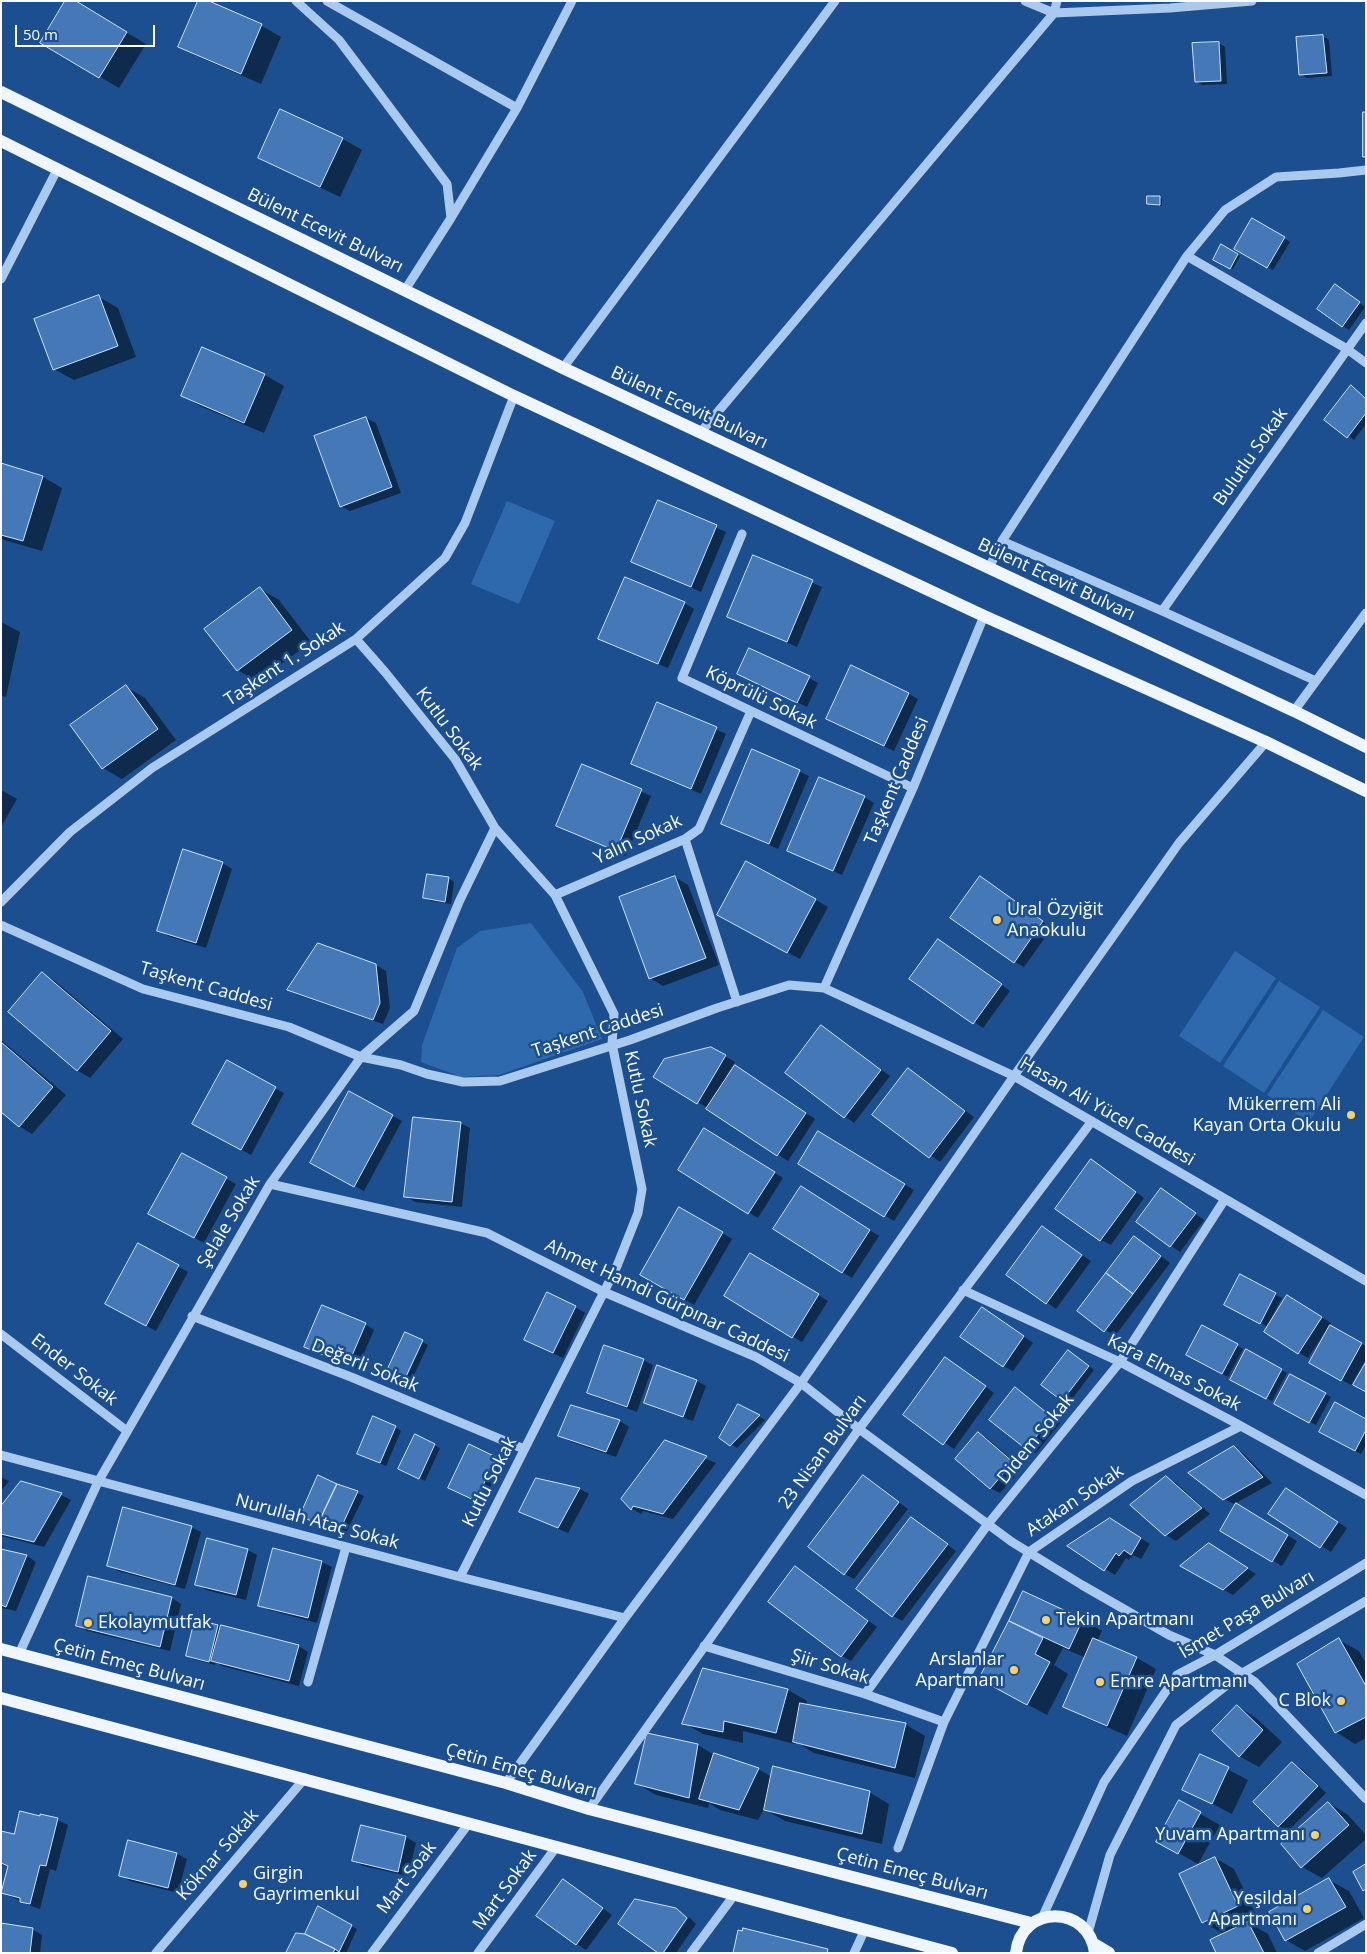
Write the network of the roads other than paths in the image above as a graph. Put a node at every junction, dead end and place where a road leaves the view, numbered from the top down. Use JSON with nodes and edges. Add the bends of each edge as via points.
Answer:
{"nodes":[{"id":1,"x":296,"y":1,"type":"edge"},
{"id":2,"x":327,"y":1,"type":"edge"},
{"id":3,"x":572,"y":1,"type":"edge"},
{"id":4,"x":835,"y":1,"type":"edge"},
{"id":5,"x":1025,"y":1,"type":"edge"},
{"id":6,"x":1057,"y":1,"type":"edge"},
{"id":7,"x":1252,"y":1,"type":"edge"},
{"id":8,"x":1054,"y":13,"type":"junction"},
{"id":9,"x":1,"y":92,"type":"edge"},
{"id":10,"x":517,"y":108,"type":"junction"},
{"id":11,"x":1,"y":141,"type":"edge"},
{"id":12,"x":58,"y":168,"type":"junction"},
{"id":13,"x":1366,"y":170,"type":"edge"},
{"id":14,"x":451,"y":218,"type":"junction"},
{"id":15,"x":1187,"y":256,"type":"junction"},
{"id":16,"x":1,"y":279,"type":"edge"},
{"id":17,"x":405,"y":290,"type":"junction"},
{"id":18,"x":1366,"y":323,"type":"edge"},
{"id":19,"x":1347,"y":349,"type":"junction"},
{"id":20,"x":1366,"y":363,"type":"edge"},
{"id":21,"x":563,"y":368,"type":"junction"},
{"id":22,"x":514,"y":396,"type":"junction"},
{"id":23,"x":700,"y":433,"type":"junction"},
{"id":24,"x":742,"y":534,"type":"dead end"},
{"id":25,"x":1002,"y":541,"type":"junction"},
{"id":26,"x":989,"y":568,"type":"junction"},
{"id":27,"x":1162,"y":610,"type":"junction"},
{"id":28,"x":1366,"y":613,"type":"edge"},
{"id":29,"x":984,"y":616,"type":"junction"},
{"id":30,"x":356,"y":639,"type":"junction"},
{"id":31,"x":1316,"y":681,"type":"junction"},
{"id":32,"x":751,"y":711,"type":"junction"},
{"id":33,"x":1294,"y":711,"type":"junction"},
{"id":34,"x":1266,"y":742,"type":"junction"},
{"id":35,"x":1366,"y":747,"type":"edge"},
{"id":36,"x":913,"y":788,"type":"junction"},
{"id":37,"x":1366,"y":791,"type":"edge"},
{"id":38,"x":495,"y":828,"type":"junction"},
{"id":39,"x":685,"y":839,"type":"junction"},
{"id":40,"x":555,"y":895,"type":"junction"},
{"id":41,"x":1,"y":902,"type":"edge"},
{"id":42,"x":1,"y":925,"type":"edge"},
{"id":43,"x":824,"y":988,"type":"junction"},
{"id":44,"x":737,"y":1002,"type":"junction"},
{"id":45,"x":612,"y":1044,"type":"junction"},
{"id":46,"x":361,"y":1057,"type":"junction"},
{"id":47,"x":1014,"y":1076,"type":"junction"},
{"id":48,"x":1092,"y":1121,"type":"junction"},
{"id":49,"x":270,"y":1184,"type":"junction"},
{"id":50,"x":1225,"y":1199,"type":"junction"},
{"id":51,"x":1366,"y":1281,"type":"edge"},
{"id":52,"x":963,"y":1290,"type":"junction"},
{"id":53,"x":604,"y":1292,"type":"junction"},
{"id":54,"x":192,"y":1316,"type":"junction"},
{"id":55,"x":3,"y":1338,"type":"edge"},
{"id":56,"x":1120,"y":1362,"type":"junction"},
{"id":57,"x":801,"y":1383,"type":"junction"},
{"id":58,"x":1241,"y":1426,"type":"junction"},
{"id":59,"x":859,"y":1429,"type":"junction"},
{"id":60,"x":127,"y":1431,"type":"junction"},
{"id":61,"x":524,"y":1449,"type":"junction"},
{"id":62,"x":1,"y":1455,"type":"edge"},
{"id":63,"x":98,"y":1482,"type":"junction"},
{"id":64,"x":1366,"y":1494,"type":"edge"},
{"id":65,"x":988,"y":1524,"type":"junction"},
{"id":66,"x":346,"y":1547,"type":"junction"},
{"id":67,"x":1029,"y":1552,"type":"junction"},
{"id":68,"x":1366,"y":1563,"type":"edge"},
{"id":69,"x":460,"y":1576,"type":"junction"},
{"id":70,"x":1366,"y":1601,"type":"edge"},
{"id":71,"x":625,"y":1618,"type":"junction"},
{"id":72,"x":704,"y":1646,"type":"junction"},
{"id":73,"x":1,"y":1649,"type":"edge"},
{"id":74,"x":19,"y":1654,"type":"junction"},
{"id":75,"x":1215,"y":1655,"type":"junction"},
{"id":76,"x":1241,"y":1674,"type":"junction"},
{"id":77,"x":308,"y":1682,"type":"dead end"},
{"id":78,"x":865,"y":1694,"type":"junction"},
{"id":79,"x":1,"y":1698,"type":"edge"},
{"id":80,"x":944,"y":1722,"type":"junction"},
{"id":81,"x":305,"y":1778,"type":"junction"},
{"id":82,"x":506,"y":1783,"type":"junction"},
{"id":83,"x":1366,"y":1799,"type":"edge"},
{"id":84,"x":589,"y":1809,"type":"junction"},
{"id":85,"x":469,"y":1823,"type":"junction"},
{"id":86,"x":557,"y":1846,"type":"junction"},
{"id":87,"x":898,"y":1848,"type":"dead end"},
{"id":88,"x":735,"y":1894,"type":"junction"},
{"id":89,"x":1036,"y":1921,"type":"junction"},
{"id":90,"x":1366,"y":1924,"type":"edge"},
{"id":91,"x":865,"y":1929,"type":"junction"},
{"id":92,"x":1092,"y":1943,"type":"edge"},
{"id":93,"x":156,"y":1953,"type":"edge"},
{"id":94,"x":372,"y":1953,"type":"edge"},
{"id":95,"x":478,"y":1953,"type":"edge"},
{"id":96,"x":691,"y":1953,"type":"edge"},
{"id":97,"x":854,"y":1953,"type":"edge"},
{"id":98,"x":952,"y":1953,"type":"edge"},
{"id":99,"x":1016,"y":1953,"type":"edge"},
{"id":100,"x":1110,"y":1953,"type":"edge"},
{"id":101,"x":1318,"y":1953,"type":"edge"}],
"edges":[{"from":1,"to":14,"type":"street","via":[[339,40],[447,184]]},
{"from":2,"to":10,"type":"street"},
{"from":3,"to":10,"type":"street"},
{"from":4,"to":21,"type":"street"},
{"from":5,"to":8,"type":"street"},
{"from":6,"to":8,"type":"street"},
{"from":7,"to":8,"type":"street"},
{"from":8,"to":23,"type":"street"},
{"from":9,"to":17,"type":"main road","name":"Bülent Ecevit Bulvarı"},
{"from":10,"to":14,"type":"street"},
{"from":11,"to":12,"type":"main road"},
{"from":12,"to":16,"type":"street"},
{"from":12,"to":22,"type":"main road"},
{"from":13,"to":15,"type":"street","via":[[1276,177],[1225,210]]},
{"from":14,"to":17,"type":"street"},
{"from":15,"to":19,"type":"street"},
{"from":15,"to":25,"type":"street"},
{"from":17,"to":21,"type":"main road","name":"Bülent Ecevit Bulvarı"},
{"from":18,"to":19,"type":"street","name":"Bulutlu Sokak"},
{"from":19,"to":20,"type":"street"},
{"from":19,"to":27,"type":"street","name":"Bulutlu Sokak"},
{"from":21,"to":23,"type":"main road","name":"Bülent Ecevit Bulvarı"},
{"from":22,"to":29,"type":"main road"},
{"from":22,"to":30,"type":"street","name":"Taşkent 1. Sokak","via":[[465,523],[445,558]]},
{"from":23,"to":26,"type":"main road","name":"Bülent Ecevit Bulvarı"},
{"from":24,"to":32,"type":"street","name":"Köprülü Sokak","via":[[682,678]]},
{"from":25,"to":26,"type":"street"},
{"from":25,"to":27,"type":"street"},
{"from":26,"to":33,"type":"main road","name":"Bülent Ecevit Bulvarı"},
{"from":27,"to":31,"type":"street"},
{"from":28,"to":31,"type":"street"},
{"from":29,"to":34,"type":"main road"},
{"from":29,"to":36,"type":"street","name":"Taşkent Caddesi"},
{"from":30,"to":38,"type":"street","name":"Kutlu Sokak","via":[[455,759]]},
{"from":30,"to":41,"type":"street","name":"Taşkent 1. Sokak","via":[[152,768],[70,832]]},
{"from":31,"to":33,"type":"street"},
{"from":32,"to":36,"type":"street","name":"Köprülü Sokak"},
{"from":32,"to":39,"type":"street","name":"Yalın Sokak","via":[[700,829]]},
{"from":33,"to":35,"type":"main road","name":"Bülent Ecevit Bulvarı"},
{"from":34,"to":37,"type":"main road"},
{"from":34,"to":47,"type":"street","via":[[1179,843]]},
{"from":36,"to":43,"type":"street","name":"Taşkent Caddesi"},
{"from":38,"to":40,"type":"street","name":"Kutlu Sokak"},
{"from":38,"to":46,"type":"street","name":"Şelale Sokak","via":[[459,902],[414,1011]]},
{"from":39,"to":40,"type":"street","name":"Yalın Sokak"},
{"from":39,"to":44,"type":"street"},
{"from":40,"to":45,"type":"street","name":"Kutlu Sokak","via":[[614,1014]]},
{"from":42,"to":46,"type":"street","name":"Taşkent Caddesi","via":[[143,989],[289,1027]]},
{"from":43,"to":44,"type":"street","name":"Taşkent Caddesi","via":[[789,985]]},
{"from":43,"to":47,"type":"street","name":"Hasan Ali Yücel Caddesi"},
{"from":44,"to":45,"type":"street","name":"Taşkent Caddesi"},
{"from":45,"to":46,"type":"street","name":"Taşkent Caddesi","via":[[500,1081],[463,1082]]},
{"from":45,"to":53,"type":"street","name":"Kutlu Sokak","via":[[642,1189],[638,1213]]},
{"from":46,"to":49,"type":"street","name":"Şelale Sokak"},
{"from":47,"to":48,"type":"street","name":"Hasan Ali Yücel Caddesi"},
{"from":47,"to":57,"type":"street"},
{"from":48,"to":50,"type":"street","name":"Hasan Ali Yücel Caddesi"},
{"from":48,"to":52,"type":"street","name":"23 Nisan Bulvarı"},
{"from":49,"to":53,"type":"street","name":"Ahmet Hamdi Gürpınar Caddesi","via":[[487,1233]]},
{"from":49,"to":54,"type":"street","name":"Şelale Sokak"},
{"from":50,"to":51,"type":"street","name":"Hasan Ali Yücel Caddesi"},
{"from":50,"to":56,"type":"street","name":"Didem Sokak"},
{"from":52,"to":56,"type":"street","name":"Kara Elmas Sokak"},
{"from":52,"to":59,"type":"street","name":"23 Nisan Bulvarı"},
{"from":53,"to":57,"type":"street","name":"Ahmet Hamdi Gürpınar Caddesi","via":[[756,1357]]},
{"from":53,"to":61,"type":"street","name":"Kutlu Sokak"},
{"from":54,"to":60,"type":"street","name":"Şelale Sokak"},
{"from":54,"to":61,"type":"street","name":"Değerli Sokak","via":[[351,1377]]},
{"from":55,"to":60,"type":"street","name":"Ender Sokak"},
{"from":56,"to":58,"type":"street","name":"Kara Elmas Sokak"},
{"from":56,"to":65,"type":"street","name":"Didem Sokak"},
{"from":57,"to":59,"type":"street","name":"Ahmet Hamdi Gürpınar Caddesi"},
{"from":57,"to":71,"type":"street"},
{"from":58,"to":64,"type":"street","name":"Kara Elmas Sokak"},
{"from":58,"to":67,"type":"street","name":"Atakan Sokak","via":[[1132,1481]]},
{"from":59,"to":65,"type":"street","name":"Ahmet Hamdi Gürpınar Caddesi"},
{"from":59,"to":72,"type":"street","name":"23 Nisan Bulvarı"},
{"from":60,"to":63,"type":"street","name":"Şelale Sokak"},
{"from":61,"to":69,"type":"street","name":"Kutlu Sokak"},
{"from":62,"to":63,"type":"street","name":"Nurullah Ataç Sokak"},
{"from":63,"to":66,"type":"street","name":"Nurullah Ataç Sokak"},
{"from":63,"to":74,"type":"street","name":"Şelale Sokak"},
{"from":65,"to":67,"type":"street","name":"Ahmet Hamdi Gürpınar Caddesi"},
{"from":65,"to":78,"type":"street","name":"Didem Sokak"},
{"from":66,"to":69,"type":"street","name":"Nurullah Ataç Sokak"},
{"from":66,"to":77,"type":"street"},
{"from":67,"to":75,"type":"street","name":"Ahmet Hamdi Gürpınar Caddesi","via":[[1169,1635]]},
{"from":67,"to":80,"type":"street","name":"Atakan Sokak"},
{"from":68,"to":75,"type":"street","name":"İsmet Paşa Bulvarı"},
{"from":69,"to":71,"type":"street","name":"Nurullah Ataç Sokak"},
{"from":70,"to":76,"type":"street"},
{"from":71,"to":82,"type":"street"},
{"from":72,"to":78,"type":"street","name":"Şiir Sokak"},
{"from":72,"to":84,"type":"street","name":"23 Nisan Bulvarı"},
{"from":73,"to":74,"type":"main road","name":"Çetin Emeç Bulvarı"},
{"from":74,"to":82,"type":"main road","name":"Çetin Emeç Bulvarı"},
{"from":75,"to":76,"type":"street","name":"Ahmet Hamdi Gürpınar Caddesi"},
{"from":75,"to":89,"type":"street","name":"İsmet Paşa Bulvarı","via":[[1177,1675],[1104,1782]]},
{"from":76,"to":83,"type":"street","name":"Ahmet Hamdi Gürpınar Caddesi","via":[[1255,1682]]},
{"from":76,"to":92,"type":"street","via":[[1176,1725],[1110,1855]]},
{"from":78,"to":80,"type":"street","name":"Şiir Sokak"},
{"from":79,"to":81,"type":"main road"},
{"from":80,"to":87,"type":"street","name":"Atakan Sokak"},
{"from":81,"to":85,"type":"main road"},
{"from":81,"to":93,"type":"street","name":"Köknar Sokak"},
{"from":82,"to":84,"type":"main road","name":"Çetin Emeç Bulvarı"},
{"from":84,"to":89,"type":"main road","name":"Çetin Emeç Bulvarı"},
{"from":85,"to":86,"type":"main road"},
{"from":85,"to":94,"type":"street","name":"Mart Soak"},
{"from":86,"to":88,"type":"main road"},
{"from":86,"to":95,"type":"street","name":"Mart Sokak"},
{"from":88,"to":91,"type":"main road"},
{"from":88,"to":96,"type":"street"},
{"from":89,"to":92,"type":"main road","name":"Çetin Emeç Bulvarı","via":[[1055,1916],[1068,1918],[1079,1924]]},
{"from":89,"to":99,"type":"main road","via":[[1022,1933]]},
{"from":90,"to":101,"type":"street"},
{"from":91,"to":97,"type":"street"},
{"from":91,"to":98,"type":"main road"},
{"from":92,"to":100,"type":"main road"}]}
